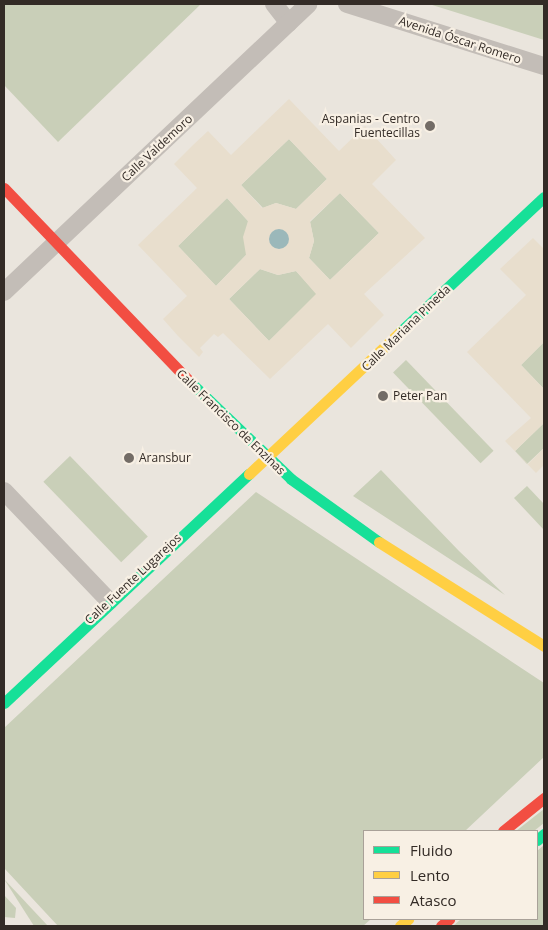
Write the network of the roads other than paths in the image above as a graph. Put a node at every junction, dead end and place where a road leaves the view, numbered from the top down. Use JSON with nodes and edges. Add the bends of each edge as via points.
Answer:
{"nodes":[{"id":1,"x":274,"y":4,"type":"edge"},
{"id":2,"x":310,"y":4,"type":"edge"},
{"id":3,"x":347,"y":4,"type":"edge"},
{"id":4,"x":290,"y":23,"type":"junction"},
{"id":5,"x":544,"y":66,"type":"edge"},
{"id":6,"x":4,"y":188,"type":"edge"},
{"id":7,"x":544,"y":197,"type":"edge"},
{"id":8,"x":56,"y":243,"type":"junction"},
{"id":9,"x":4,"y":292,"type":"edge"},
{"id":10,"x":266,"y":458,"type":"junction"},
{"id":11,"x":4,"y":491,"type":"edge"},
{"id":12,"x":109,"y":601,"type":"junction"},
{"id":13,"x":544,"y":646,"type":"edge"},
{"id":14,"x":4,"y":703,"type":"edge"},
{"id":15,"x":544,"y":798,"type":"edge"},
{"id":16,"x":504,"y":830,"type":"edge"}],
"edges":[{"from":1,"to":4,"type":"street"},
{"from":2,"to":4,"type":"street","name":"Calle Valdemoro"},
{"from":3,"to":5,"type":"street","name":"Avenida Óscar Romero"},
{"from":4,"to":8,"type":"street","name":"Calle Valdemoro"},
{"from":6,"to":8,"type":"street","name":"Calle Francisco de Enzinas"},
{"from":7,"to":10,"type":"street","name":"Calle Mariana Pineda"},
{"from":8,"to":9,"type":"street","name":"Calle Valdemoro"},
{"from":8,"to":10,"type":"street","name":"Calle Francisco de Enzinas"},
{"from":10,"to":12,"type":"street","name":"Calle Fuente Lugarejos"},
{"from":10,"to":13,"type":"street","name":"Calle Francisco de Enzinas","via":[[404,560]]},
{"from":11,"to":12,"type":"street"},
{"from":12,"to":14,"type":"street","name":"Calle Fuente Lugarejos"},
{"from":15,"to":16,"type":"street"}]}
